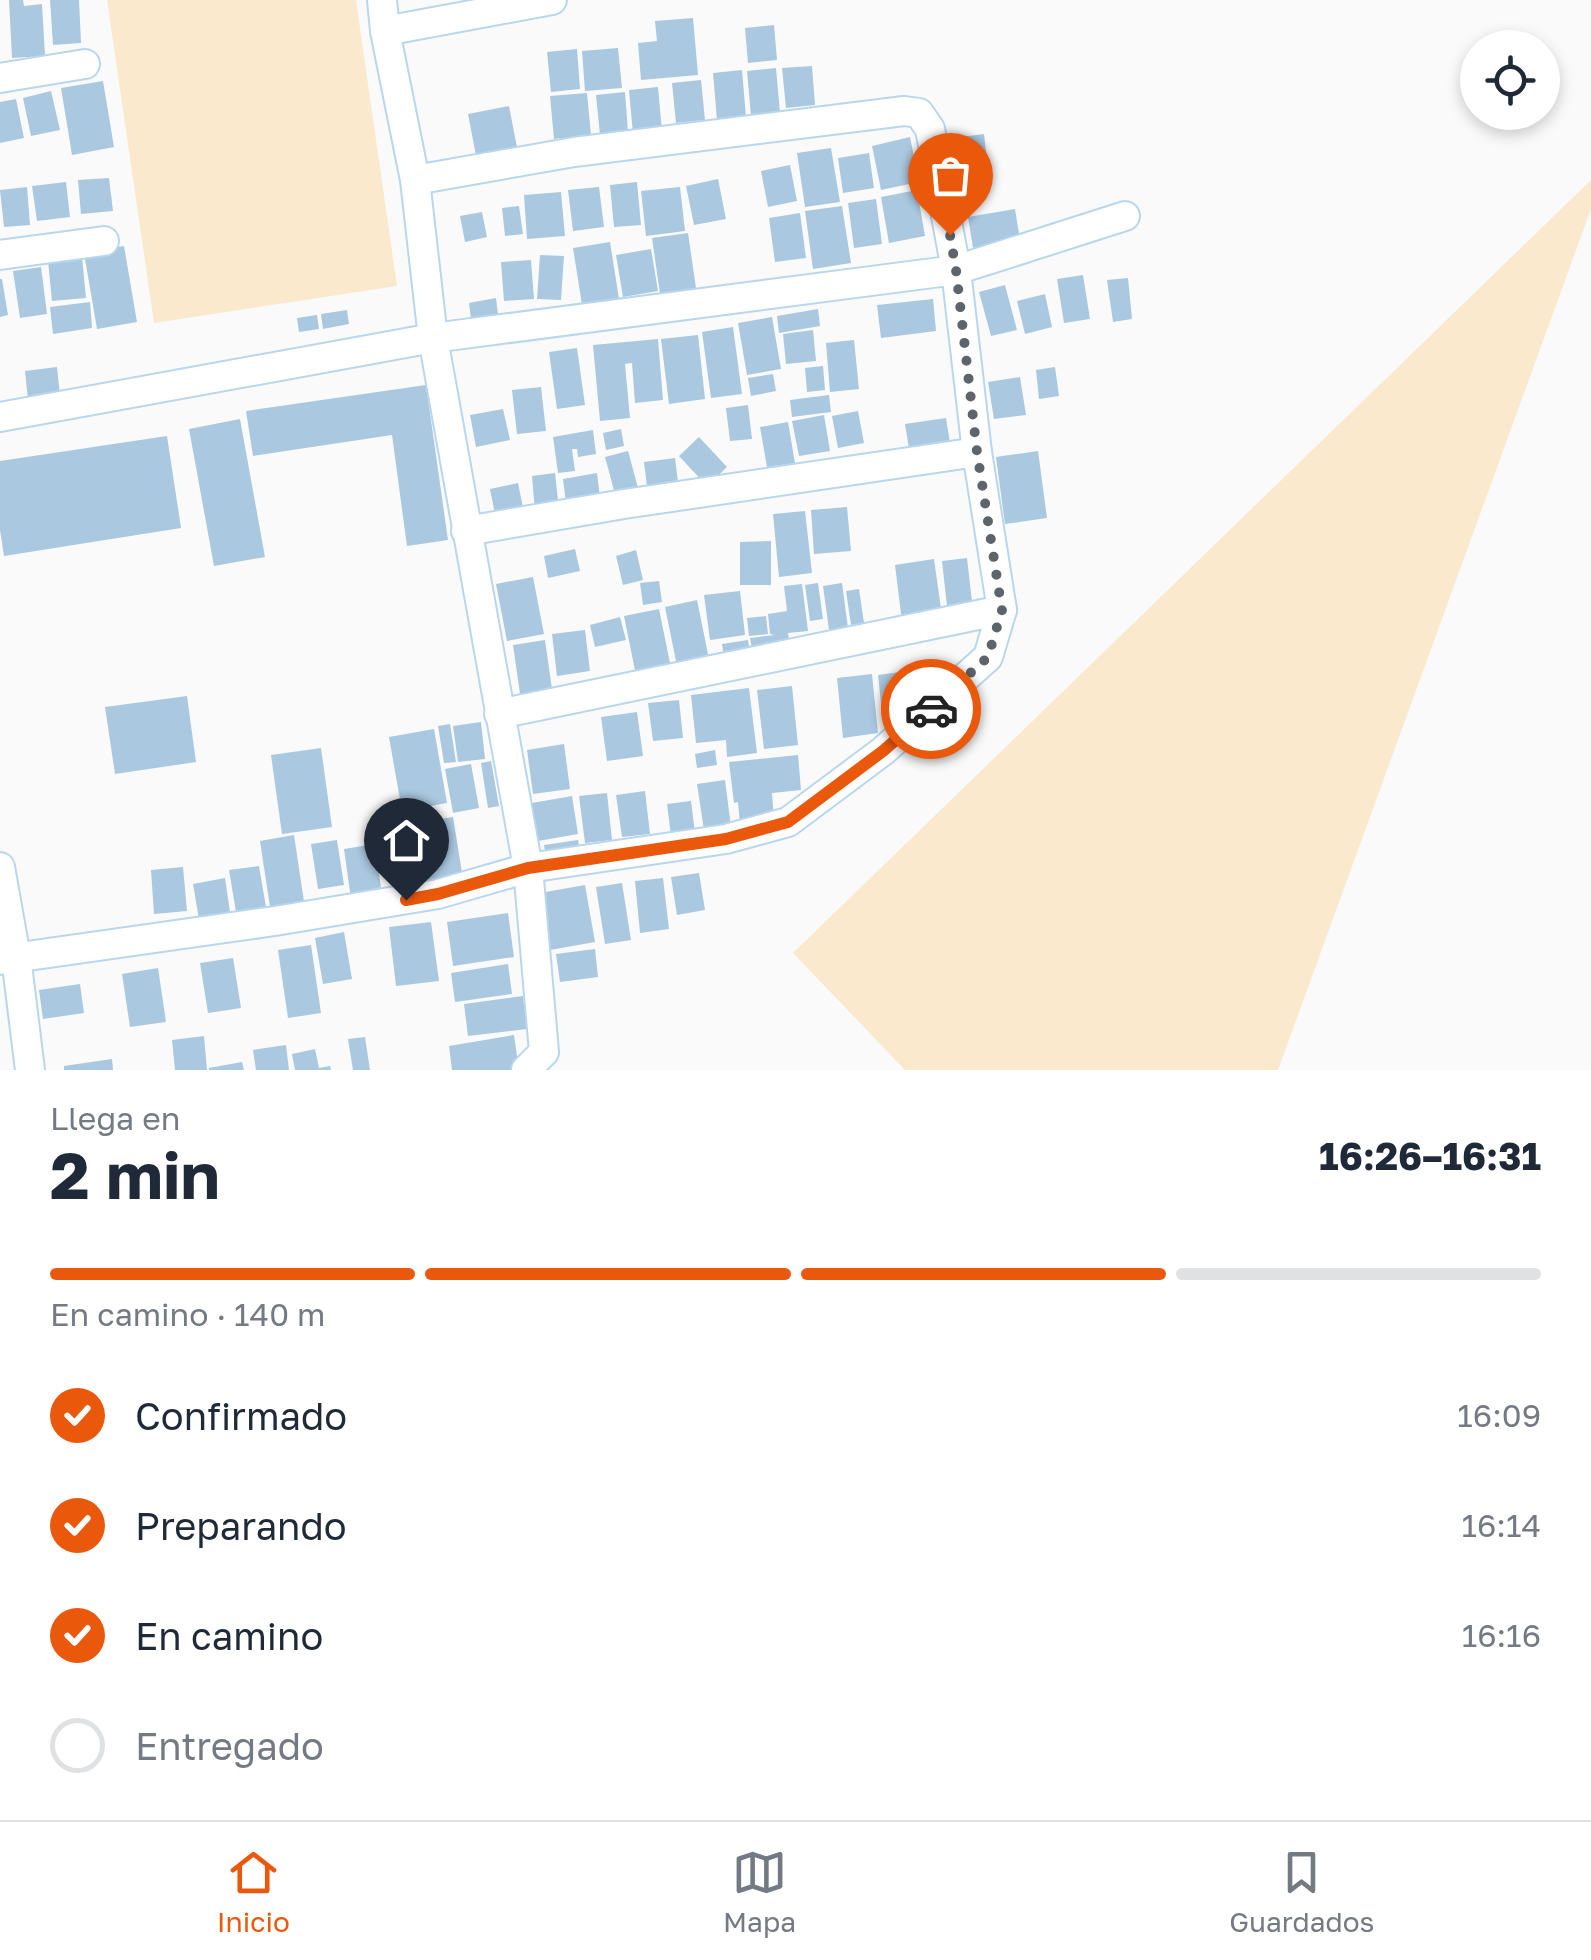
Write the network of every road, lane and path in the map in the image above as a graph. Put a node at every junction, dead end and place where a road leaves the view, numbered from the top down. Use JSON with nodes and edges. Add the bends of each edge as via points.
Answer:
{"nodes":[{"id":1,"x":382,"y":0,"type":"edge"},
{"id":2,"x":552,"y":0,"type":"edge"},
{"id":3,"x":385,"y":32,"type":"junction"},
{"id":4,"x":85,"y":64,"type":"dead end"},
{"id":5,"x":0,"y":78,"type":"edge"},
{"id":6,"x":415,"y":180,"type":"junction"},
{"id":7,"x":1125,"y":216,"type":"dead end"},
{"id":8,"x":104,"y":242,"type":"dead end"},
{"id":9,"x":0,"y":255,"type":"edge"},
{"id":10,"x":956,"y":270,"type":"junction"},
{"id":11,"x":433,"y":338,"type":"junction"},
{"id":12,"x":0,"y":417,"type":"edge"},
{"id":13,"x":977,"y":452,"type":"junction"},
{"id":14,"x":466,"y":531,"type":"junction"},
{"id":15,"x":1002,"y":610,"type":"junction"},
{"id":16,"x":499,"y":714,"type":"junction"},
{"id":17,"x":0,"y":868,"type":"edge"},
{"id":18,"x":528,"y":868,"type":"junction"},
{"id":19,"x":8,"y":958,"type":"edge"},
{"id":20,"x":30,"y":1070,"type":"edge"},
{"id":21,"x":526,"y":1070,"type":"edge"}],
"edges":[{"from":1,"to":3,"type":"street"},
{"from":2,"to":3,"type":"street"},
{"from":3,"to":6,"type":"street"},
{"from":4,"to":5,"type":"street"},
{"from":6,"to":10,"type":"street","via":[[574,152],[904,111],[920,114],[930,129]]},
{"from":6,"to":11,"type":"street"},
{"from":7,"to":10,"type":"street"},
{"from":8,"to":9,"type":"street"},
{"from":10,"to":11,"type":"street"},
{"from":10,"to":13,"type":"street"},
{"from":11,"to":12,"type":"street"},
{"from":11,"to":14,"type":"street"},
{"from":13,"to":14,"type":"street"},
{"from":13,"to":15,"type":"street"},
{"from":14,"to":16,"type":"street"},
{"from":15,"to":16,"type":"street"},
{"from":15,"to":18,"type":"street","via":[[988,657],[883,751],[788,822],[726,839]]},
{"from":16,"to":18,"type":"street"},
{"from":17,"to":19,"type":"street"},
{"from":18,"to":19,"type":"street","via":[[438,894]]},
{"from":18,"to":21,"type":"street","via":[[544,1052]]},
{"from":19,"to":20,"type":"street"}]}
